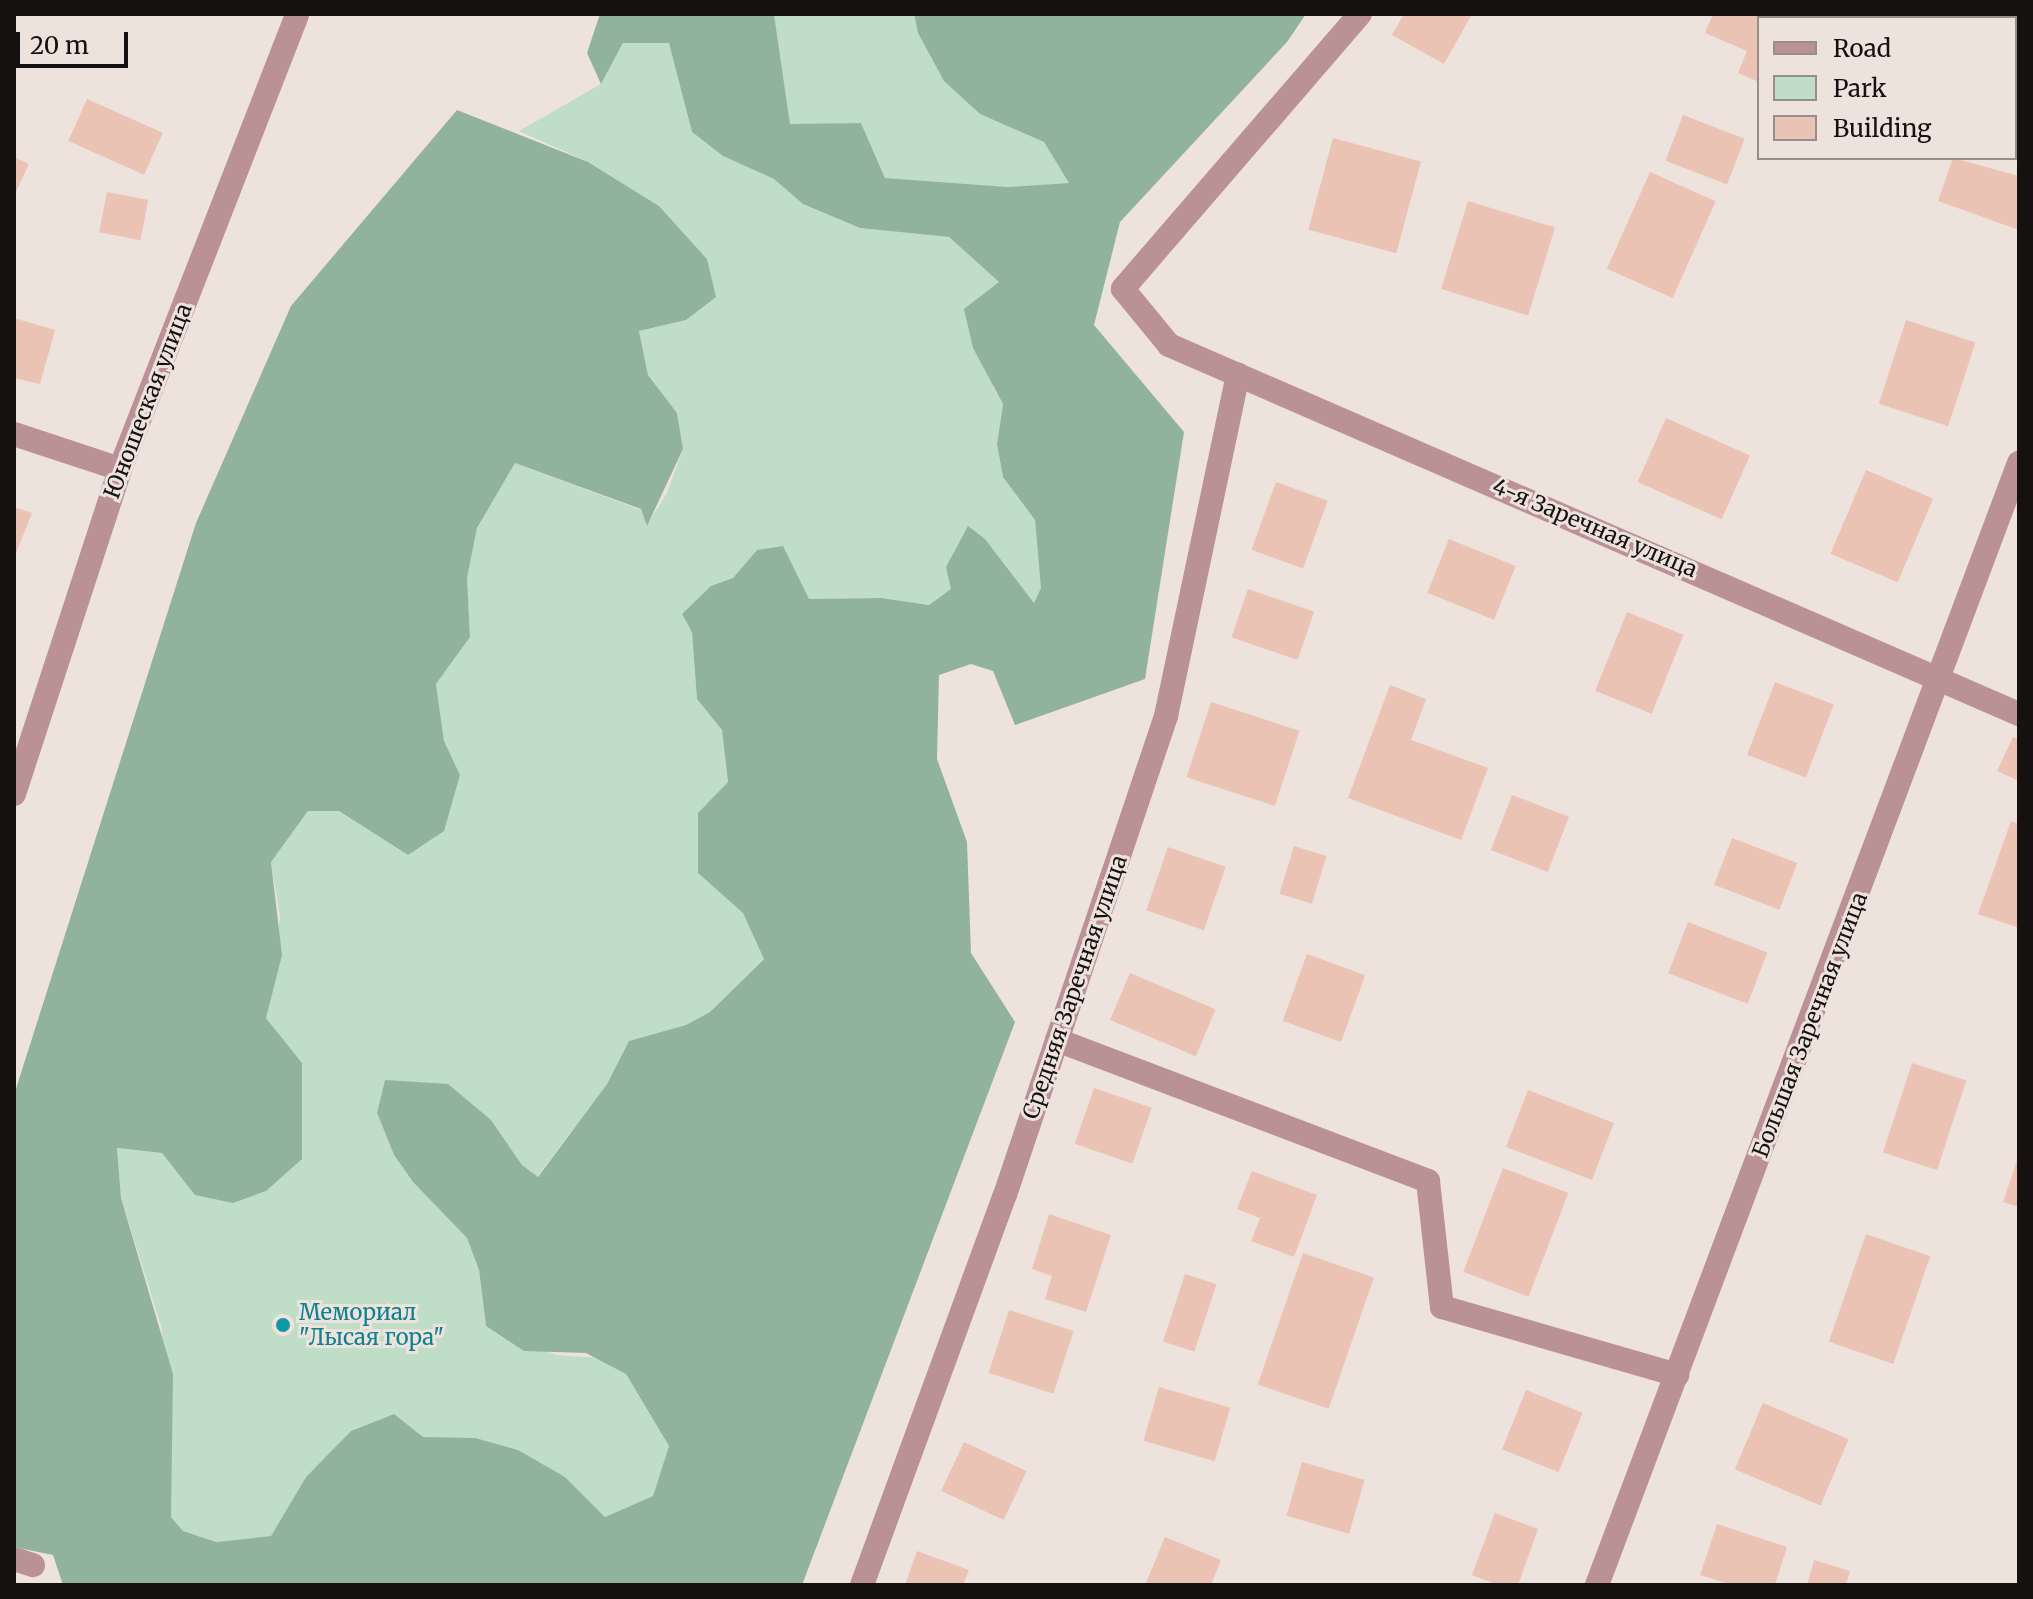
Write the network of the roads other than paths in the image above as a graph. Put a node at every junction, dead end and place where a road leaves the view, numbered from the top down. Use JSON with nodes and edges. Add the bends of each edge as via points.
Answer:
{"nodes":[{"id":1,"x":297,"y":14,"type":"edge"},
{"id":2,"x":1360,"y":14,"type":"edge"},
{"id":3,"x":1238,"y":375,"type":"junction"},
{"id":4,"x":14,"y":434,"type":"edge"},
{"id":5,"x":2019,"y":463,"type":"edge"},
{"id":6,"x":120,"y":469,"type":"junction"},
{"id":7,"x":1941,"y":677,"type":"junction"},
{"id":8,"x":2019,"y":714,"type":"edge"},
{"id":9,"x":14,"y":794,"type":"edge"},
{"id":10,"x":1057,"y":1040,"type":"junction"},
{"id":11,"x":1677,"y":1375,"type":"junction"},
{"id":12,"x":862,"y":1585,"type":"edge"},
{"id":13,"x":1597,"y":1585,"type":"edge"}],
"edges":[{"from":1,"to":6,"type":"street","name":"Юношеская улица"},
{"from":2,"to":3,"type":"street","name":"4-я Заречная улица","via":[[1123,289],[1169,345]]},
{"from":3,"to":7,"type":"street","name":"4-я Заречная улица"},
{"from":3,"to":10,"type":"street","name":"Средняя Заречная улица","via":[[1166,716]]},
{"from":4,"to":6,"type":"street"},
{"from":5,"to":7,"type":"street","name":"Большая Заречная улица"},
{"from":6,"to":9,"type":"street","name":"Юношеская улица"},
{"from":7,"to":8,"type":"street","name":"4-я Заречная улица"},
{"from":7,"to":11,"type":"street","name":"Большая Заречная улица"},
{"from":10,"to":11,"type":"street","via":[[1428,1181],[1442,1307]]},
{"from":10,"to":12,"type":"street","name":"Средняя Заречная улица"},
{"from":11,"to":13,"type":"street","name":"Большая Заречная улица"}]}
